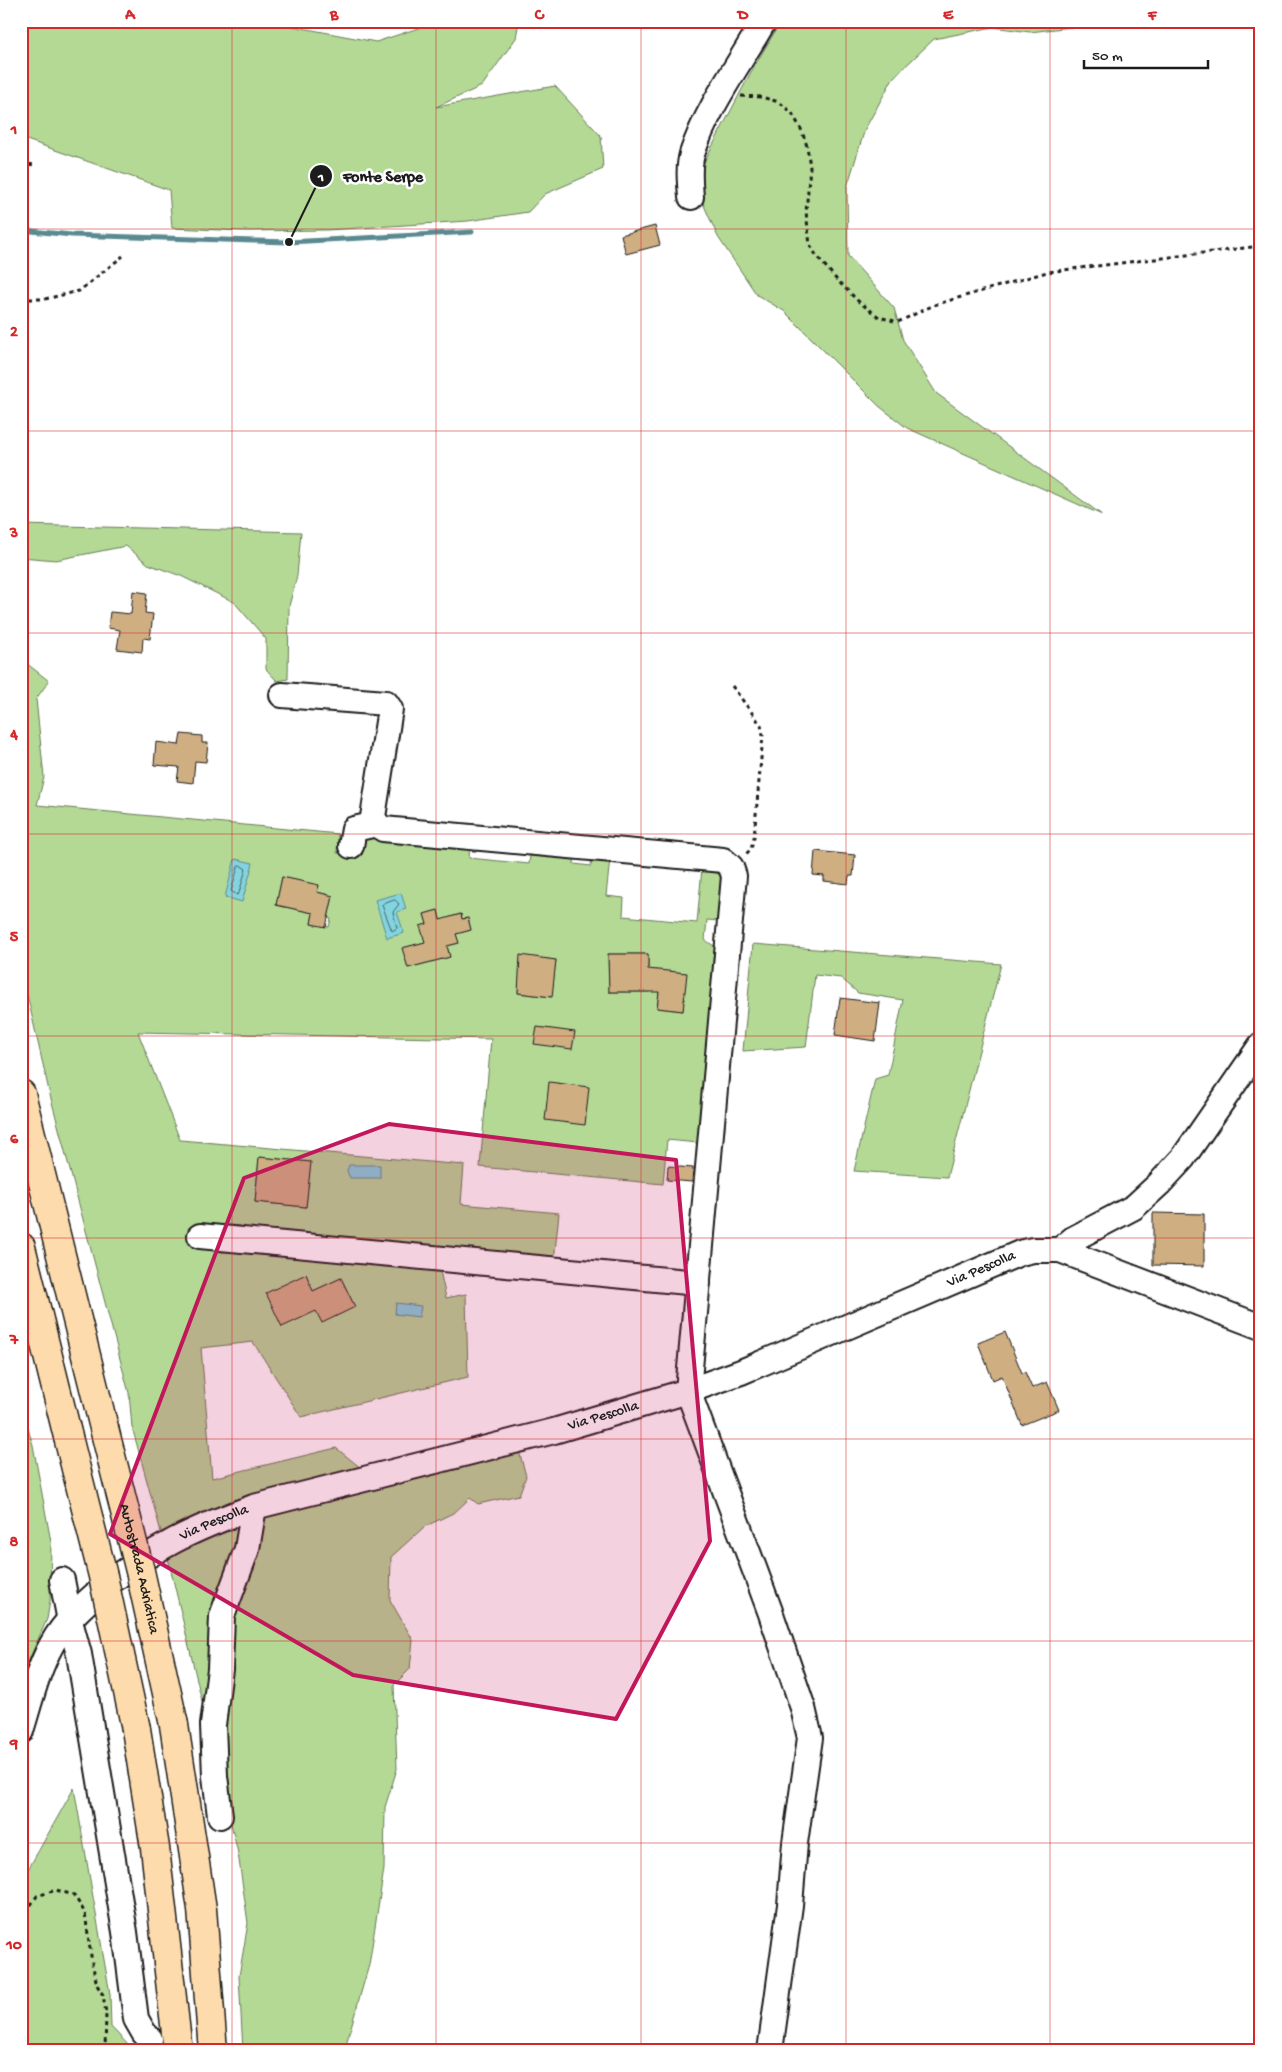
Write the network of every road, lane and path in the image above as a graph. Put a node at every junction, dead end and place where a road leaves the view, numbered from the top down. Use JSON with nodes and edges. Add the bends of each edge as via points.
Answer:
{"nodes":[{"id":1,"x":764,"y":21,"type":"edge"},
{"id":2,"x":721,"y":91,"type":"junction"},
{"id":3,"x":21,"y":163,"type":"edge"},
{"id":4,"x":34,"y":165,"type":"dead end"},
{"id":5,"x":691,"y":197,"type":"dead end"},
{"id":6,"x":1261,"y":246,"type":"edge"},
{"id":7,"x":123,"y":256,"type":"dead end"},
{"id":8,"x":21,"y":299,"type":"edge"},
{"id":9,"x":732,"y":686,"type":"dead end"},
{"id":10,"x":282,"y":695,"type":"dead end"},
{"id":11,"x":377,"y":824,"type":"junction"},
{"id":12,"x":351,"y":846,"type":"dead end"},
{"id":13,"x":731,"y":867,"type":"junction"},
{"id":14,"x":1261,"y":1045,"type":"edge"},
{"id":15,"x":21,"y":1094,"type":"edge"},
{"id":16,"x":200,"y":1236,"type":"dead end"},
{"id":17,"x":21,"y":1247,"type":"edge"},
{"id":18,"x":1060,"y":1250,"type":"junction"},
{"id":19,"x":698,"y":1283,"type":"junction"},
{"id":20,"x":1261,"y":1327,"type":"edge"},
{"id":21,"x":688,"y":1391,"type":"junction"},
{"id":22,"x":254,"y":1507,"type":"junction"},
{"id":23,"x":62,"y":1580,"type":"dead end"},
{"id":24,"x":70,"y":1621,"type":"junction"},
{"id":25,"x":21,"y":1730,"type":"edge"},
{"id":26,"x":220,"y":1816,"type":"dead end"},
{"id":27,"x":21,"y":1926,"type":"edge"},
{"id":28,"x":150,"y":2039,"type":"dead end"},
{"id":29,"x":104,"y":2051,"type":"edge"},
{"id":30,"x":178,"y":2051,"type":"edge"},
{"id":31,"x":213,"y":2051,"type":"edge"},
{"id":32,"x":770,"y":2051,"type":"edge"}],
"edges":[{"from":1,"to":2,"type":"street"},
{"from":2,"to":5,"type":"street","via":[[692,156]]},
{"from":2,"to":6,"type":"path","via":[[747,97],[761,96],[779,102],[792,113],[804,138],[810,166],[806,212],[810,245],[836,279],[879,317],[898,322],[934,305],[1047,272]]},
{"from":3,"to":4,"type":"path"},
{"from":7,"to":8,"type":"path","via":[[79,291],[45,299]]},
{"from":9,"to":13,"type":"path","via":[[761,725],[763,736],[754,837],[751,849]]},
{"from":10,"to":11,"type":"street","via":[[386,703],[390,709],[373,817]]},
{"from":11,"to":12,"type":"street","via":[[354,829]]},
{"from":11,"to":13,"type":"street","via":[[383,829],[723,860]]},
{"from":13,"to":19,"type":"street","via":[[734,876]]},
{"from":14,"to":18,"type":"street","via":[[1183,1158],[1158,1184],[1134,1207]]},
{"from":15,"to":31,"type":"highway","name":"Autostrada Adriatica","bridge":true,"via":[[140,1570],[174,1725],[202,1908]]},
{"from":16,"to":19,"type":"street"},
{"from":17,"to":30,"type":"highway","bridge":true,"via":[[136,1729],[155,1848]]},
{"from":18,"to":20,"type":"street","name":"Via Pescolla"},
{"from":18,"to":21,"type":"street","name":"Via Pescolla","via":[[1020,1253],[741,1372]]},
{"from":19,"to":21,"type":"street"},
{"from":21,"to":22,"type":"street","name":"Via Pescolla","via":[[554,1431]]},
{"from":21,"to":32,"type":"street","via":[[770,1611],[810,1738],[794,1843],[790,1906]]},
{"from":22,"to":24,"type":"street","name":"Via Pescolla","via":[[206,1524],[165,1544],[121,1573],[81,1606]]},
{"from":22,"to":26,"type":"street","via":[[248,1549],[222,1616],[213,1725]]},
{"from":23,"to":24,"type":"street"},
{"from":24,"to":25,"type":"street","name":"Via Pescolla","via":[[52,1644],[34,1686]]},
{"from":24,"to":28,"type":"street","via":[[80,1663],[125,1932],[136,2020]]},
{"from":27,"to":29,"type":"path","via":[[37,1896],[56,1890],[74,1895],[85,1913],[97,1985],[103,1995],[106,2013]]}]}
